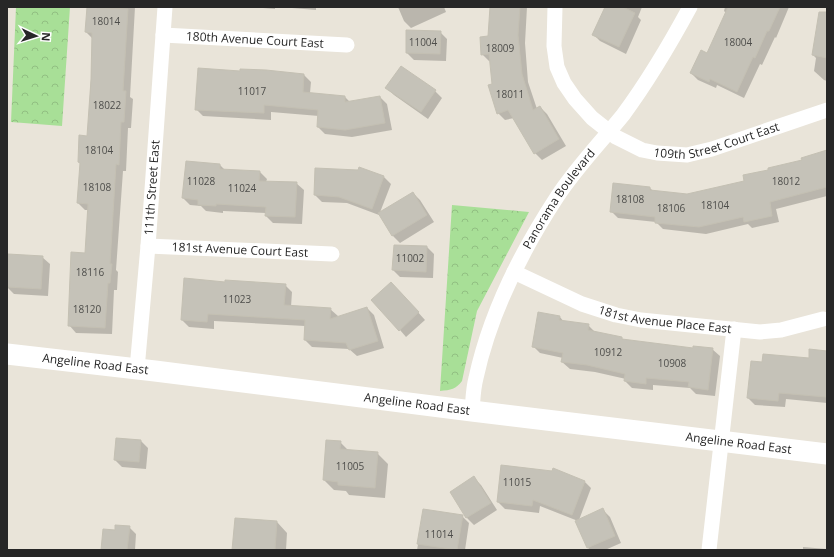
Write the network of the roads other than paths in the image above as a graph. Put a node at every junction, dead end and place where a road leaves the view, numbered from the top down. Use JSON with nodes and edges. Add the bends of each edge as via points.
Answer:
{"nodes":[{"id":1,"x":165,"y":7,"type":"edge"},
{"id":2,"x":555,"y":7,"type":"edge"},
{"id":3,"x":690,"y":7,"type":"edge"},
{"id":4,"x":163,"y":35,"type":"junction"},
{"id":5,"x":347,"y":45,"type":"dead end"},
{"id":6,"x":827,"y":110,"type":"edge"},
{"id":7,"x":609,"y":131,"type":"junction"},
{"id":8,"x":148,"y":246,"type":"junction"},
{"id":9,"x":332,"y":254,"type":"dead end"},
{"id":10,"x":514,"y":272,"type":"junction"},
{"id":11,"x":823,"y":319,"type":"dead end"},
{"id":12,"x":734,"y":329,"type":"junction"},
{"id":13,"x":7,"y":354,"type":"edge"},
{"id":14,"x":137,"y":369,"type":"junction"},
{"id":15,"x":472,"y":411,"type":"junction"},
{"id":16,"x":722,"y":441,"type":"junction"},
{"id":17,"x":827,"y":454,"type":"edge"},
{"id":18,"x":709,"y":550,"type":"edge"}],
"edges":[{"from":1,"to":4,"type":"street","name":"111th Street East"},
{"from":2,"to":7,"type":"street","name":"109th Street Court East","via":[[554,46],[557,67],[575,99],[592,118]]},
{"from":3,"to":7,"type":"street","name":"Panorama Boulevard","via":[[650,75]]},
{"from":4,"to":5,"type":"street","name":"180th Avenue Court East"},
{"from":4,"to":8,"type":"street","name":"111th Street East"},
{"from":6,"to":7,"type":"street","name":"109th Street Court East","via":[[687,155],[642,150]]},
{"from":7,"to":10,"type":"street","name":"Panorama Boulevard","via":[[557,197]]},
{"from":8,"to":9,"type":"street","name":"181st Avenue Court East"},
{"from":8,"to":14,"type":"street","name":"111th Street East"},
{"from":10,"to":12,"type":"street","name":"181st Avenue Place East","via":[[582,304],[616,315],[641,320]]},
{"from":10,"to":15,"type":"street","name":"Panorama Boulevard","via":[[492,323],[475,379]]},
{"from":11,"to":12,"type":"street","name":"181st Avenue Place East","via":[[781,330],[760,332]]},
{"from":12,"to":16,"type":"street"},
{"from":13,"to":14,"type":"street","name":"Angeline Road East"},
{"from":14,"to":15,"type":"street","name":"Angeline Road East"},
{"from":15,"to":16,"type":"street","name":"Angeline Road East"},
{"from":16,"to":17,"type":"street","name":"Angeline Road East"},
{"from":16,"to":18,"type":"street"}]}
